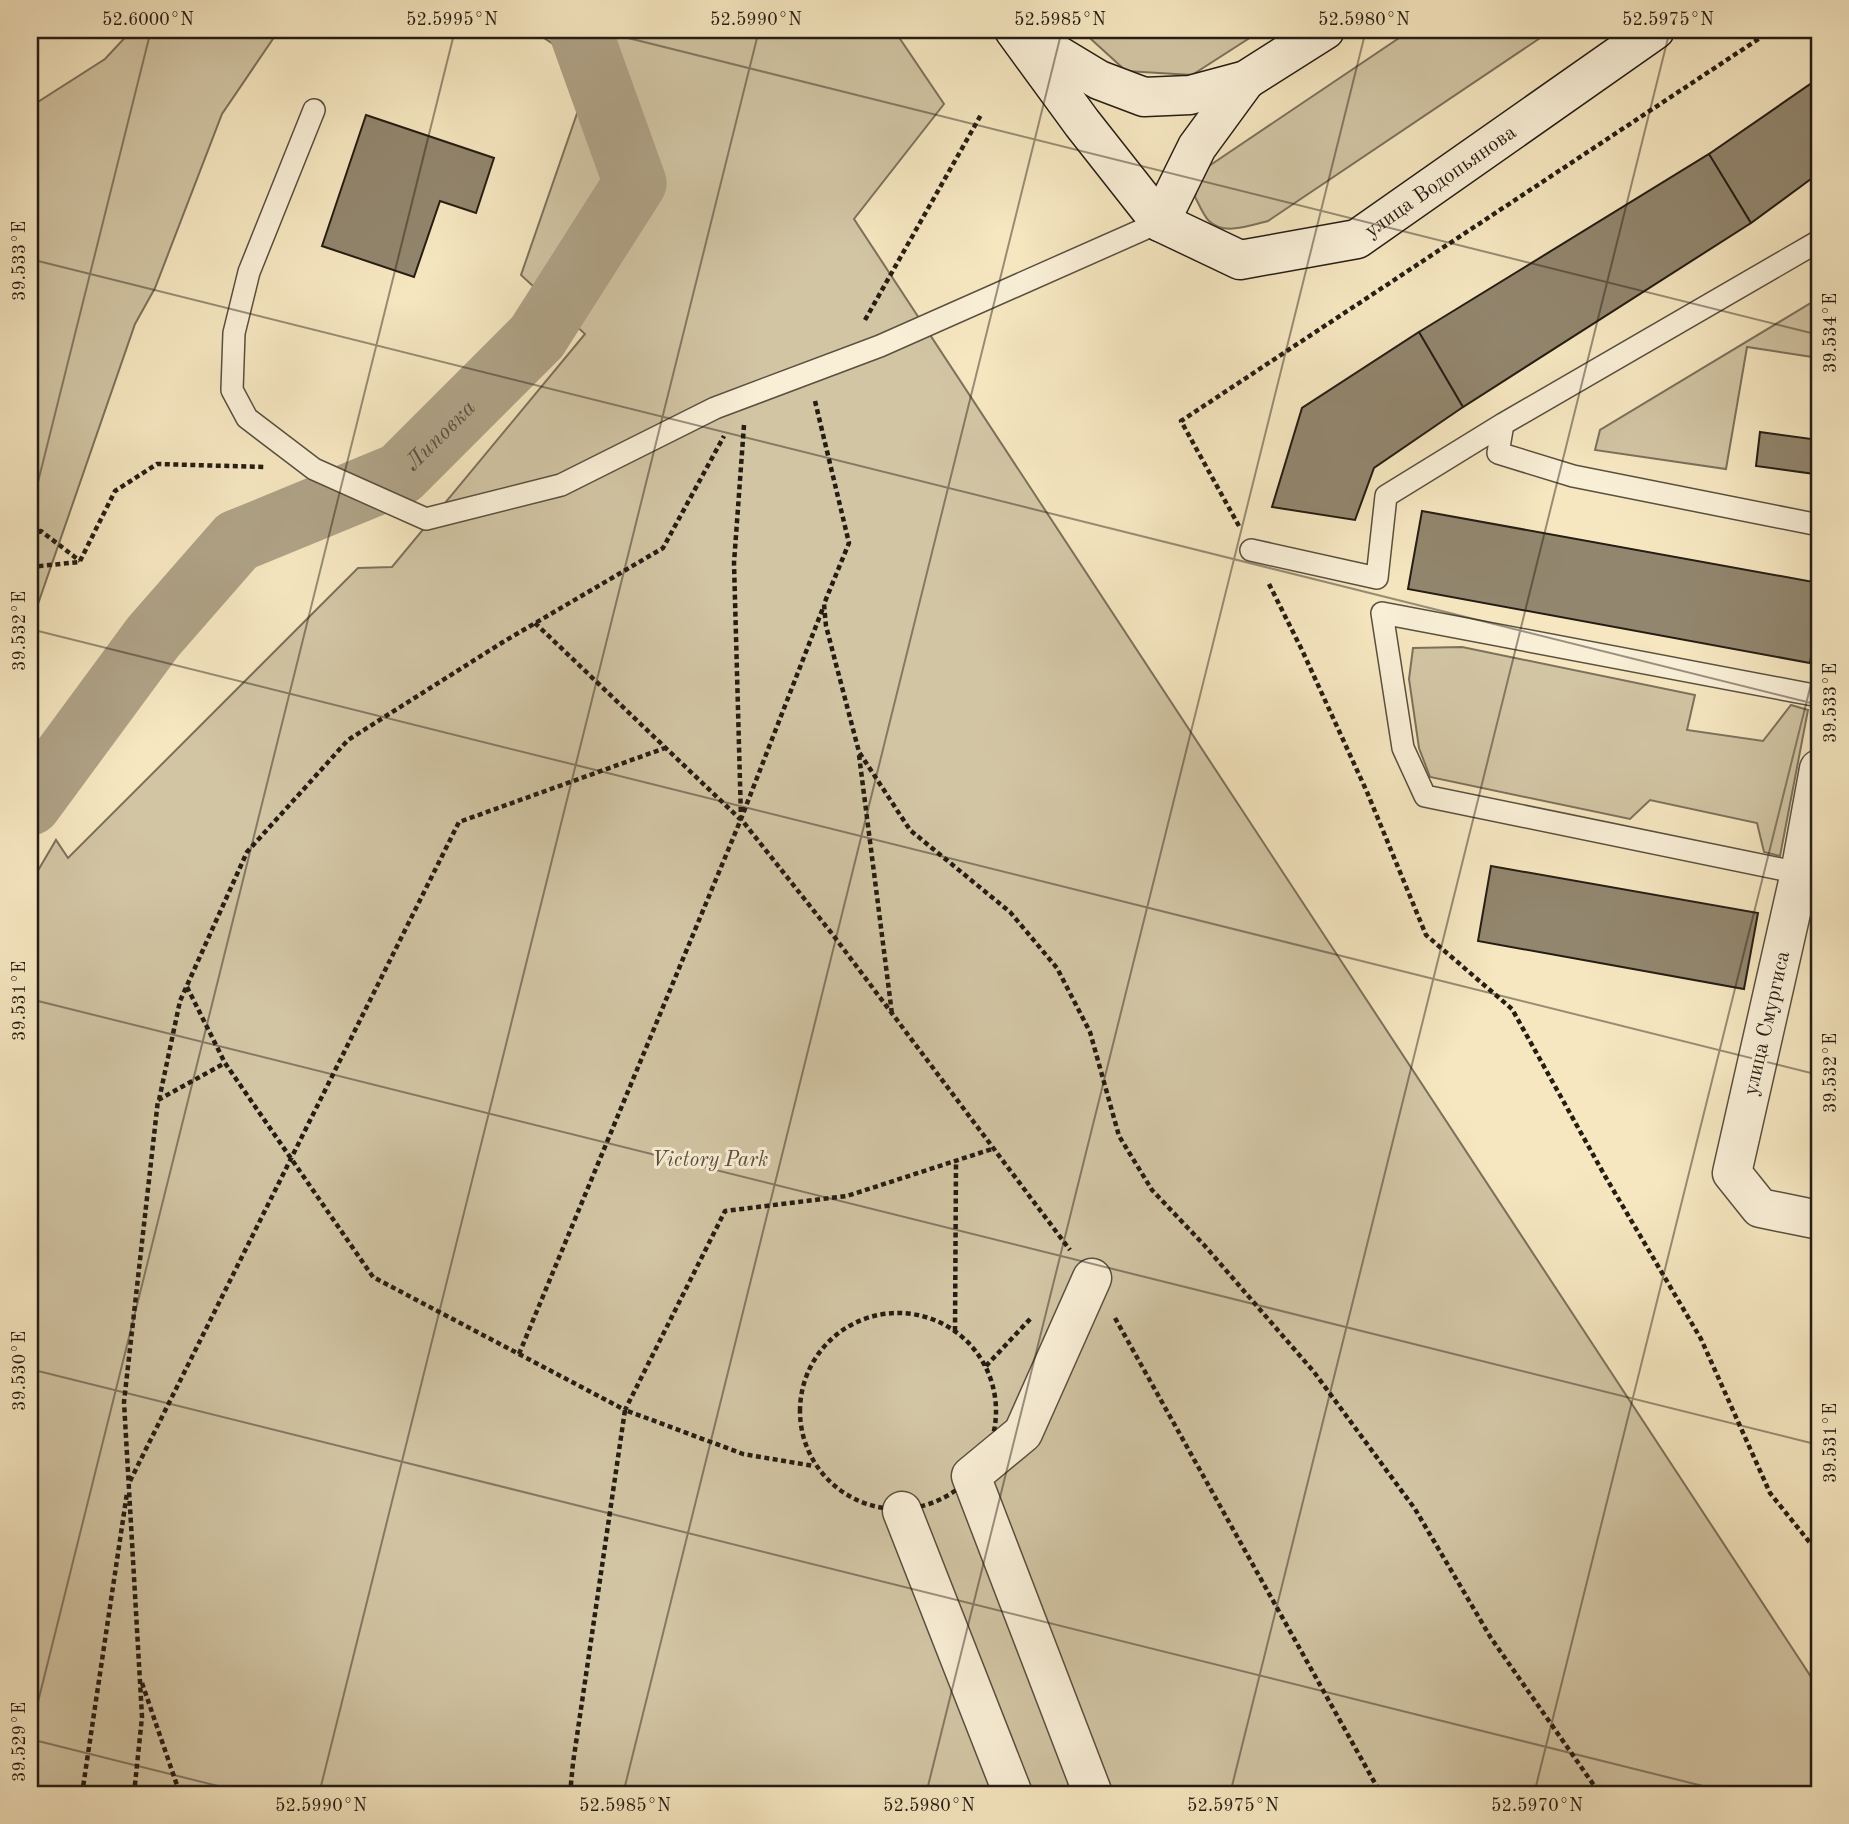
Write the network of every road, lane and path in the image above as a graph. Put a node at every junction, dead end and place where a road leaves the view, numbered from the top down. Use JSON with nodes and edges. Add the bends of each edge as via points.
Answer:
{"nodes":[{"id":1,"x":1014,"y":30,"type":"edge"},
{"id":2,"x":1325,"y":30,"type":"edge"},
{"id":3,"x":1655,"y":30,"type":"edge"},
{"id":4,"x":1772,"y":30,"type":"edge"},
{"id":5,"x":1246,"y":80,"type":"junction"},
{"id":6,"x":314,"y":110,"type":"dead end"},
{"id":7,"x":982,"y":113,"type":"dead end"},
{"id":8,"x":1160,"y":222,"type":"junction"},
{"id":9,"x":1819,"y":241,"type":"edge"},
{"id":10,"x":842,"y":360,"type":"junction"},
{"id":11,"x":808,"y":373,"type":"junction"},
{"id":12,"x":746,"y":397,"type":"junction"},
{"id":13,"x":1503,"y":424,"type":"junction"},
{"id":14,"x":314,"y":469,"type":"junction"},
{"id":15,"x":1819,"y":525,"type":"edge"},
{"id":16,"x":30,"y":534,"type":"edge"},
{"id":17,"x":1251,"y":550,"type":"junction"},
{"id":18,"x":80,"y":562,"type":"junction"},
{"id":19,"x":30,"y":567,"type":"edge"},
{"id":20,"x":824,"y":604,"type":"junction"},
{"id":21,"x":534,"y":623,"type":"junction"},
{"id":22,"x":1819,"y":696,"type":"edge"},
{"id":23,"x":664,"y":748,"type":"junction"},
{"id":24,"x":859,"y":752,"type":"junction"},
{"id":25,"x":1819,"y":769,"type":"edge"},
{"id":26,"x":741,"y":819,"type":"junction"},
{"id":27,"x":1810,"y":875,"type":"edge"},
{"id":28,"x":187,"y":986,"type":"junction"},
{"id":29,"x":892,"y":1014,"type":"junction"},
{"id":30,"x":225,"y":1063,"type":"junction"},
{"id":31,"x":158,"y":1100,"type":"junction"},
{"id":32,"x":992,"y":1149,"type":"junction"},
{"id":33,"x":291,"y":1159,"type":"junction"},
{"id":34,"x":956,"y":1161,"type":"junction"},
{"id":35,"x":1819,"y":1220,"type":"edge"},
{"id":36,"x":1092,"y":1278,"type":"junction"},
{"id":37,"x":956,"y":1332,"type":"junction"},
{"id":38,"x":519,"y":1354,"type":"junction"},
{"id":39,"x":625,"y":1410,"type":"junction"},
{"id":40,"x":814,"y":1466,"type":"junction"},
{"id":41,"x":971,"y":1476,"type":"junction"},
{"id":42,"x":129,"y":1483,"type":"junction"},
{"id":43,"x":902,"y":1511,"type":"junction"},
{"id":44,"x":1819,"y":1554,"type":"edge"},
{"id":45,"x":140,"y":1675,"type":"junction"},
{"id":46,"x":82,"y":1794,"type":"edge"},
{"id":47,"x":134,"y":1794,"type":"edge"},
{"id":48,"x":180,"y":1794,"type":"edge"},
{"id":49,"x":570,"y":1794,"type":"edge"},
{"id":50,"x":1013,"y":1794,"type":"edge"},
{"id":51,"x":1093,"y":1794,"type":"edge"},
{"id":52,"x":1381,"y":1794,"type":"edge"},
{"id":53,"x":1600,"y":1794,"type":"edge"}],
"edges":[{"from":1,"to":5,"type":"street","via":[[1099,80],[1144,97],[1190,95]]},
{"from":1,"to":8,"type":"street"},
{"from":2,"to":5,"type":"street"},
{"from":3,"to":8,"type":"street","name":"улица Водопьянова","via":[[1357,239],[1240,260]]},
{"from":4,"to":17,"type":"path","via":[[1181,421]]},
{"from":5,"to":8,"type":"street","via":[[1197,147]]},
{"from":6,"to":14,"type":"lane","via":[[249,272],[234,333],[232,390],[247,418]]},
{"from":7,"to":10,"type":"path"},
{"from":8,"to":10,"type":"lane"},
{"from":9,"to":13,"type":"lane"},
{"from":10,"to":11,"type":"lane"},
{"from":11,"to":12,"type":"lane"},
{"from":11,"to":20,"type":"path","via":[[849,543]]},
{"from":12,"to":14,"type":"lane","via":[[561,485],[426,519]]},
{"from":12,"to":21,"type":"path","via":[[663,548]]},
{"from":12,"to":26,"type":"path","via":[[734,563]]},
{"from":13,"to":15,"type":"lane","via":[[1498,453],[1573,475]]},
{"from":13,"to":17,"type":"lane","via":[[1386,496],[1377,578]]},
{"from":14,"to":18,"type":"path","via":[[157,464],[115,491]]},
{"from":16,"to":18,"type":"path","via":[[41,531]]},
{"from":17,"to":44,"type":"path","via":[[1367,792],[1426,935],[1512,1009],[1701,1339],[1770,1493]]},
{"from":18,"to":19,"type":"path"},
{"from":20,"to":24,"type":"path"},
{"from":20,"to":26,"type":"path"},
{"from":21,"to":23,"type":"path"},
{"from":21,"to":28,"type":"path","via":[[348,740],[247,852]]},
{"from":22,"to":27,"type":"lane","via":[[1382,613],[1402,748],[1424,796]]},
{"from":23,"to":26,"type":"path"},
{"from":23,"to":33,"type":"path","via":[[460,822]]},
{"from":24,"to":29,"type":"path"},
{"from":24,"to":53,"type":"path","via":[[910,830],[1010,912],[1057,968],[1090,1032],[1119,1136],[1152,1190],[1314,1372],[1415,1509],[1491,1638]]},
{"from":25,"to":27,"type":"street","name":"улица Смургиса"},
{"from":26,"to":29,"type":"path"},
{"from":26,"to":38,"type":"path"},
{"from":27,"to":35,"type":"street","name":"улица Смургиса","via":[[1732,1173],[1760,1208]]},
{"from":28,"to":30,"type":"path"},
{"from":28,"to":31,"type":"path"},
{"from":29,"to":32,"type":"path"},
{"from":30,"to":31,"type":"path"},
{"from":30,"to":33,"type":"path"},
{"from":31,"to":42,"type":"path","via":[[124,1402]]},
{"from":32,"to":34,"type":"path"},
{"from":32,"to":36,"type":"path"},
{"from":33,"to":38,"type":"path","via":[[373,1277]]},
{"from":33,"to":42,"type":"path"},
{"from":34,"to":37,"type":"path"},
{"from":34,"to":39,"type":"path","via":[[846,1196],[726,1211]]},
{"from":36,"to":41,"type":"street","via":[[1023,1433]]},
{"from":36,"to":52,"type":"path"},
{"from":37,"to":40,"type":"path","via":[[941,1322],[910,1313],[879,1313],[848,1325],[823,1345],[806,1373],[799,1404],[802,1436]]},
{"from":37,"to":41,"type":"path","via":[[986,1366],[996,1397],[996,1429],[985,1459]]},
{"from":38,"to":39,"type":"path"},
{"from":39,"to":40,"type":"path","via":[[743,1454]]},
{"from":39,"to":49,"type":"path"},
{"from":40,"to":43,"type":"path","via":[[838,1491],[868,1506]]},
{"from":41,"to":43,"type":"path","via":[[936,1503]]},
{"from":41,"to":51,"type":"street"},
{"from":42,"to":45,"type":"path"},
{"from":42,"to":46,"type":"path"},
{"from":43,"to":50,"type":"street"},
{"from":45,"to":47,"type":"path","via":[[142,1717]]},
{"from":45,"to":48,"type":"path"}]}
